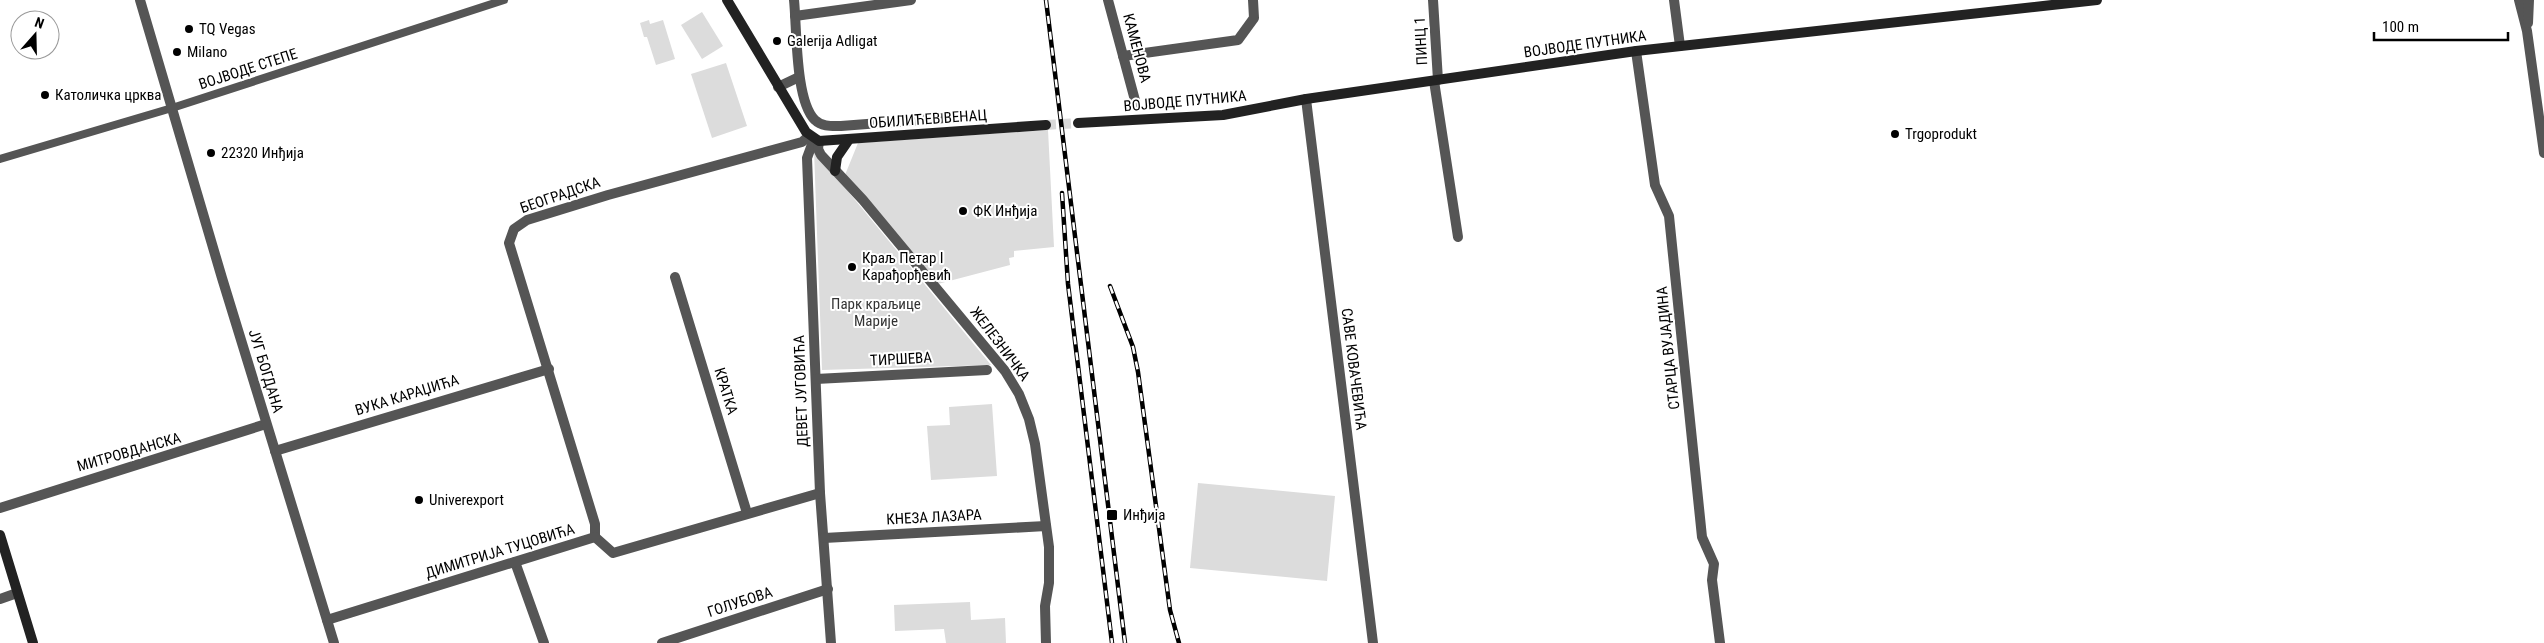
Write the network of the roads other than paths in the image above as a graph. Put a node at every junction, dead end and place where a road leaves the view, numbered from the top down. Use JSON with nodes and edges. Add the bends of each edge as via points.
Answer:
{"nodes":[{"id":1,"x":140,"y":0,"type":"edge"},
{"id":2,"x":504,"y":0,"type":"edge"},
{"id":3,"x":726,"y":0,"type":"edge"},
{"id":4,"x":794,"y":0,"type":"edge"},
{"id":5,"x":911,"y":0,"type":"edge"},
{"id":6,"x":1108,"y":0,"type":"edge"},
{"id":7,"x":1253,"y":0,"type":"edge"},
{"id":8,"x":1433,"y":0,"type":"edge"},
{"id":9,"x":1674,"y":0,"type":"edge"},
{"id":10,"x":2097,"y":0,"type":"edge"},
{"id":11,"x":2519,"y":0,"type":"edge"},
{"id":12,"x":2529,"y":0,"type":"edge"},
{"id":13,"x":796,"y":16,"type":"junction"},
{"id":14,"x":2527,"y":32,"type":"junction"},
{"id":15,"x":1680,"y":46,"type":"junction"},
{"id":16,"x":1636,"y":51,"type":"junction"},
{"id":17,"x":1123,"y":56,"type":"junction"},
{"id":18,"x":799,"y":77,"type":"junction"},
{"id":19,"x":1436,"y":81,"type":"junction"},
{"id":20,"x":778,"y":87,"type":"junction"},
{"id":21,"x":1306,"y":99,"type":"junction"},
{"id":22,"x":1136,"y":104,"type":"dead end"},
{"id":23,"x":172,"y":108,"type":"junction"},
{"id":24,"x":945,"y":118,"type":"dead end"},
{"id":25,"x":1078,"y":123,"type":"tunnel mouth"},
{"id":26,"x":1046,"y":125,"type":"tunnel mouth"},
{"id":27,"x":814,"y":138,"type":"junction"},
{"id":28,"x":848,"y":140,"type":"junction"},
{"id":29,"x":2544,"y":153,"type":"edge"},
{"id":30,"x":0,"y":160,"type":"edge"},
{"id":31,"x":835,"y":171,"type":"junction"},
{"id":32,"x":1458,"y":237,"type":"dead end"},
{"id":33,"x":675,"y":277,"type":"dead end"},
{"id":34,"x":549,"y":369,"type":"junction"},
{"id":35,"x":987,"y":370,"type":"dead end"},
{"id":36,"x":816,"y":379,"type":"junction"},
{"id":37,"x":266,"y":424,"type":"junction"},
{"id":38,"x":275,"y":451,"type":"junction"},
{"id":39,"x":820,"y":493,"type":"junction"},
{"id":40,"x":0,"y":508,"type":"edge"},
{"id":41,"x":747,"y":513,"type":"junction"},
{"id":42,"x":1046,"y":526,"type":"junction"},
{"id":43,"x":0,"y":535,"type":"edge"},
{"id":44,"x":595,"y":537,"type":"junction"},
{"id":45,"x":824,"y":538,"type":"junction"},
{"id":46,"x":515,"y":562,"type":"junction"},
{"id":47,"x":828,"y":589,"type":"junction"},
{"id":48,"x":17,"y":593,"type":"junction"},
{"id":49,"x":0,"y":599,"type":"edge"},
{"id":50,"x":327,"y":620,"type":"junction"},
{"id":51,"x":33,"y":643,"type":"edge"},
{"id":52,"x":334,"y":643,"type":"edge"},
{"id":53,"x":544,"y":643,"type":"edge"},
{"id":54,"x":662,"y":643,"type":"edge"},
{"id":55,"x":831,"y":643,"type":"edge"},
{"id":56,"x":1046,"y":643,"type":"edge"},
{"id":57,"x":1373,"y":643,"type":"edge"},
{"id":58,"x":1720,"y":643,"type":"edge"}],
"edges":[{"from":1,"to":23,"type":"street","name":"ЈУГ БОГДАНА"},
{"from":2,"to":23,"type":"street","name":"ВОЈВОДЕ СТЕПЕ"},
{"from":3,"to":20,"type":"main road","name":"ЖЕЛЕЗНИЧКА"},
{"from":4,"to":13,"type":"street"},
{"from":5,"to":13,"type":"street"},
{"from":6,"to":17,"type":"street","name":"КАМЕНОВА"},
{"from":7,"to":17,"type":"street","via":[[1254,18],[1238,40]]},
{"from":8,"to":19,"type":"street","name":"ПИНЦ 1"},
{"from":9,"to":15,"type":"street"},
{"from":10,"to":15,"type":"main road","name":"ВОЈВОДЕ ПУТНИКА"},
{"from":11,"to":14,"type":"street"},
{"from":12,"to":14,"type":"street"},
{"from":13,"to":18,"type":"street"},
{"from":14,"to":29,"type":"street"},
{"from":15,"to":16,"type":"main road","name":"ВОЈВОДЕ ПУТНИКА"},
{"from":16,"to":19,"type":"main road","name":"ВОЈВОДЕ ПУТНИКА"},
{"from":16,"to":58,"type":"street","name":"СТАРЦА ВУЈАДИНА","via":[[1655,185],[1669,216],[1702,537],[1714,564],[1712,580]]},
{"from":17,"to":22,"type":"street","name":"КАМЕНОВА"},
{"from":18,"to":20,"type":"street"},
{"from":18,"to":24,"type":"street","via":[[807,108],[816,122],[822,125]]},
{"from":19,"to":21,"type":"main road","name":"ВОЈВОДЕ ПУТНИКА"},
{"from":19,"to":32,"type":"street","name":"ПИНЦ 1"},
{"from":20,"to":27,"type":"main road","name":"ЖЕЛЕЗНИЧКА"},
{"from":21,"to":25,"type":"main road","name":"ВОЈВОДЕ ПУТНИКА","via":[[1223,115]]},
{"from":21,"to":57,"type":"street","name":"САВЕ КОВАЧЕВИЋА"},
{"from":23,"to":30,"type":"street","name":"ВОЈВОДЕ СТЕПЕ"},
{"from":23,"to":37,"type":"street","name":"ЈУГ БОГДАНА"},
{"from":26,"to":28,"type":"main road","name":"ОБИЛИЋЕВ ВЕНАЦ"},
{"from":27,"to":28,"type":"main road","name":"ОБИЛИЋЕВ ВЕНАЦ"},
{"from":27,"to":31,"type":"street","name":"ЖЕЛЕЗНИЧКА","via":[[821,155]]},
{"from":27,"to":34,"type":"street","name":"БЕОГРАДСКА","via":[[608,194],[528,220],[514,229],[509,243]]},
{"from":27,"to":36,"type":"street","name":"ДЕВЕТ ЈУГОВИЋА","via":[[807,158]]},
{"from":28,"to":31,"type":"main road","via":[[837,157]]},
{"from":31,"to":42,"type":"street","name":"ЖЕЛЕЗНИЧКА","via":[[863,200],[1005,371],[1019,394],[1035,444]]},
{"from":33,"to":41,"type":"street","name":"КРАТКА"},
{"from":34,"to":38,"type":"street","name":"ВУКА КАРАЏИЋА"},
{"from":34,"to":44,"type":"street","name":"БЕОГРАДСКА","via":[[595,524]]},
{"from":35,"to":36,"type":"street","name":"ТИРШЕВА"},
{"from":36,"to":39,"type":"street","name":"ДЕВЕТ ЈУГОВИЋА"},
{"from":37,"to":38,"type":"street","name":"ЈУГ БОГДАНА"},
{"from":37,"to":40,"type":"street","name":"МИТРОВДАНСКА","via":[[192,450]]},
{"from":38,"to":50,"type":"street","name":"ЈУГ БОГДАНА"},
{"from":39,"to":41,"type":"street","name":"ДИМИТРИЈА ТУЦОВИЋА"},
{"from":39,"to":45,"type":"street","name":"ДЕВЕТ ЈУГОВИЋА"},
{"from":41,"to":44,"type":"street","name":"ДИМИТРИЈА ТУЦОВИЋА","via":[[613,553]]},
{"from":42,"to":45,"type":"street","name":"КНЕЗА ЛАЗАРА"},
{"from":42,"to":56,"type":"street","name":"ЖЕЛЕЗНИЧКА","via":[[1049,547]]},
{"from":43,"to":48,"type":"main road"},
{"from":44,"to":46,"type":"street","name":"ДИМИТРИЈА ТУЦОВИЋА"},
{"from":45,"to":47,"type":"street","name":"ДЕВЕТ ЈУГОВИЋА"},
{"from":46,"to":50,"type":"street","name":"ДИМИТРИЈА ТУЦОВИЋА"},
{"from":46,"to":53,"type":"street"},
{"from":47,"to":54,"type":"street","name":"ГОЛУБОВА"},
{"from":47,"to":55,"type":"street","name":"ДЕВЕТ ЈУГОВИЋА"},
{"from":48,"to":49,"type":"street"},
{"from":48,"to":51,"type":"main road"},
{"from":50,"to":52,"type":"street","name":"ЈУГ БОГДАНА"}]}
